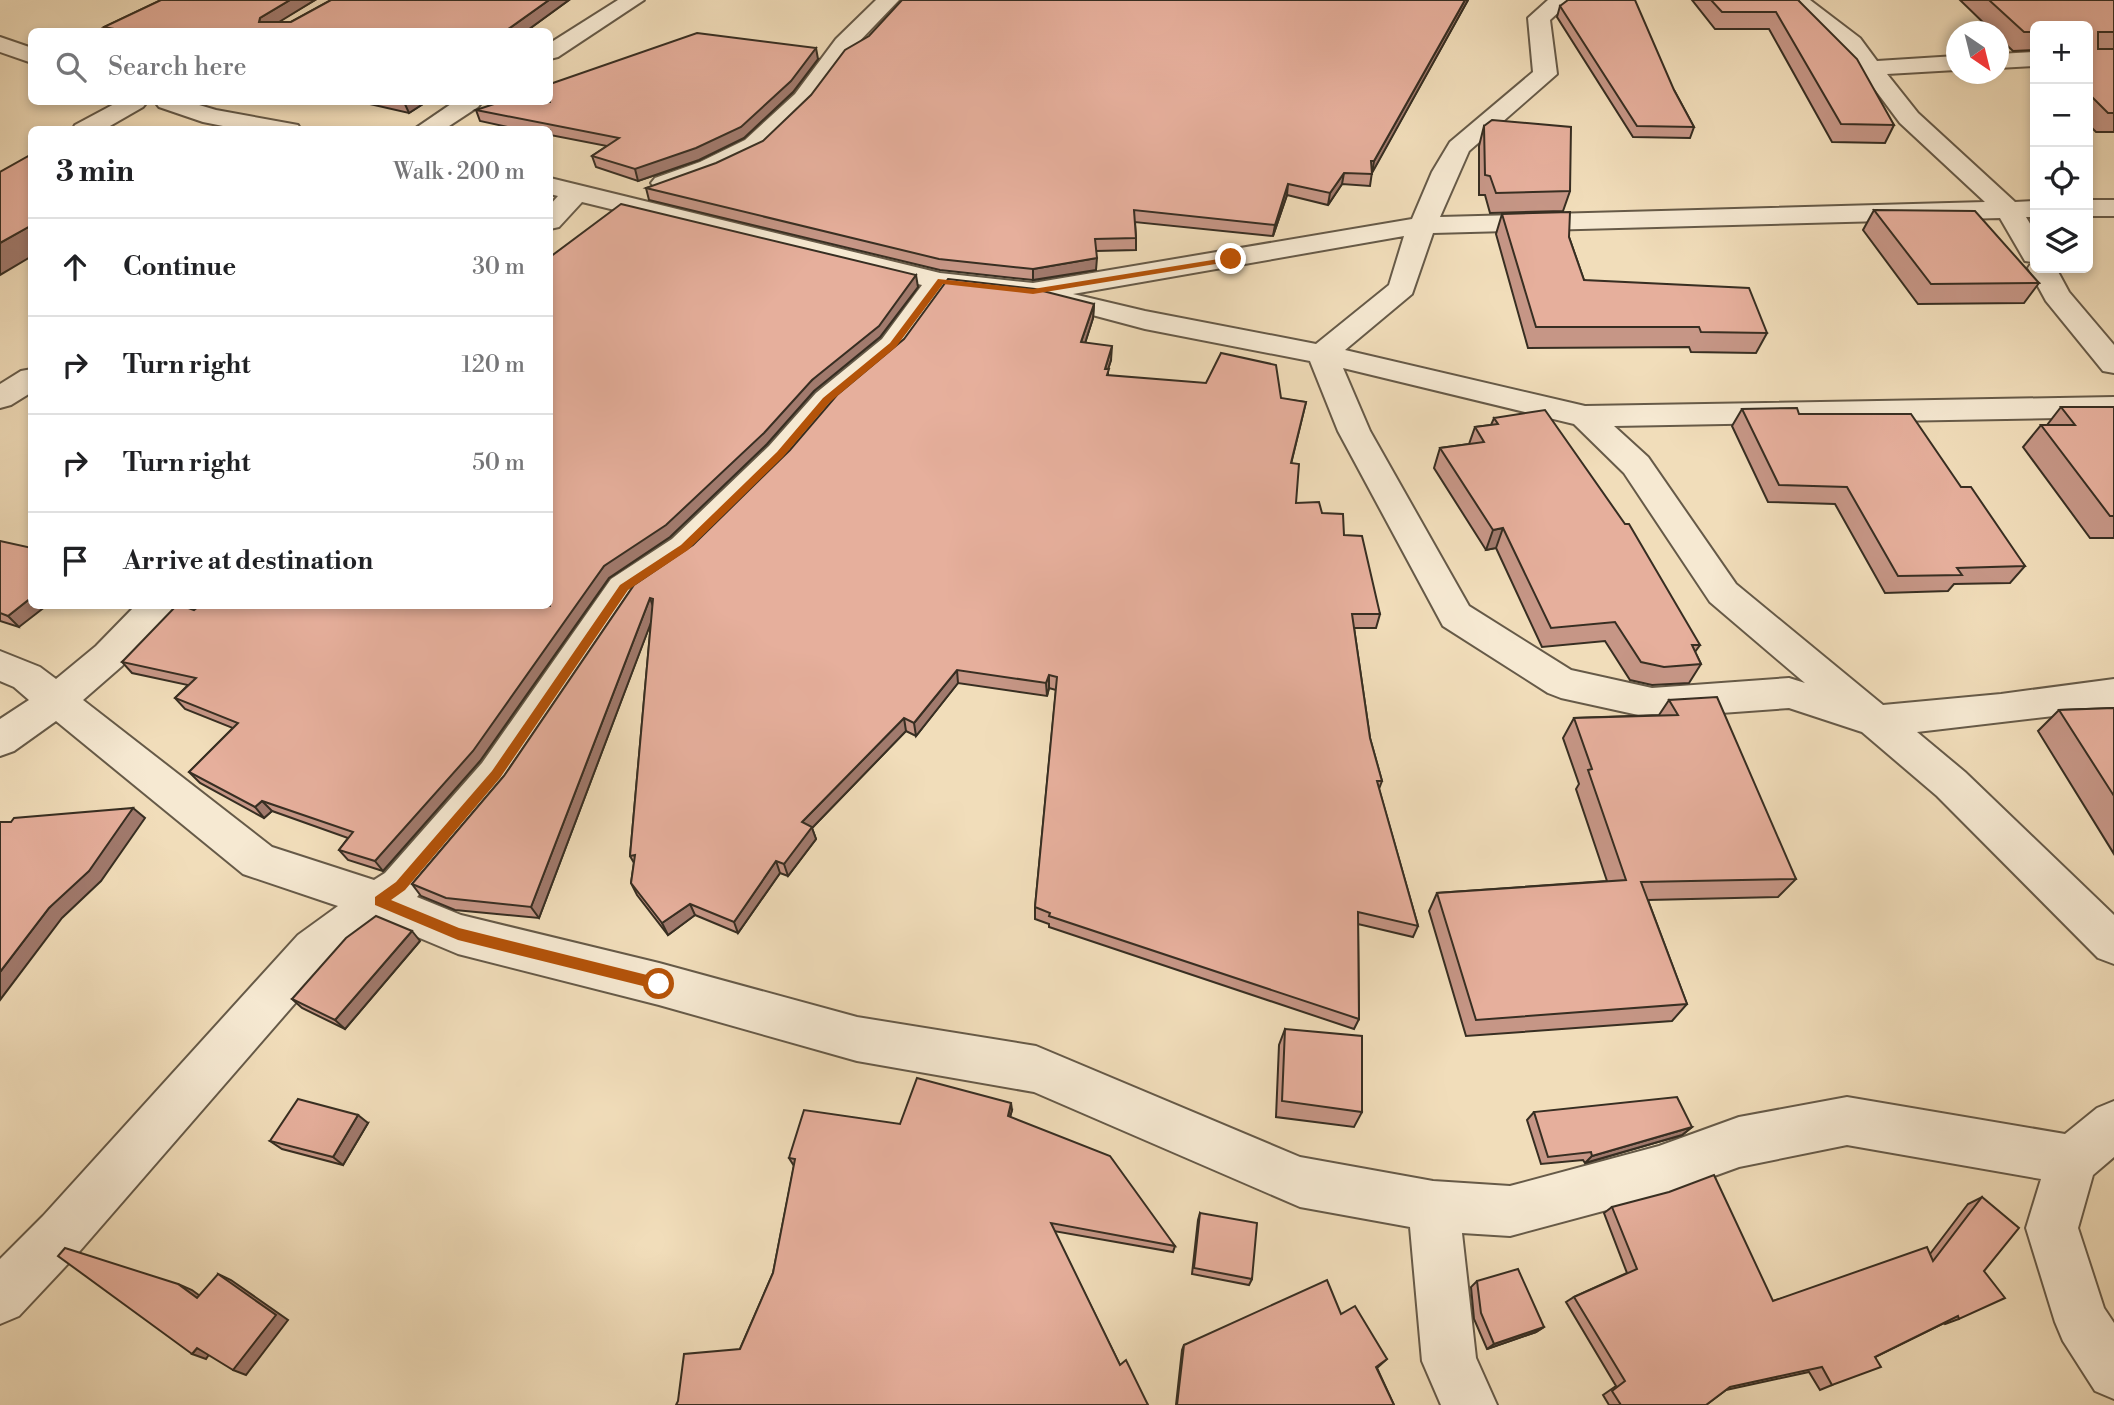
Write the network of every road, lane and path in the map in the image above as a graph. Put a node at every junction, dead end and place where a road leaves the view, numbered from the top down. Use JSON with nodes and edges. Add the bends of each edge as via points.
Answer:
{"nodes":[{"id":1,"x":633,"y":0,"type":"edge"},
{"id":2,"x":888,"y":0,"type":"edge"},
{"id":3,"x":1561,"y":0,"type":"edge"},
{"id":4,"x":1797,"y":0,"type":"edge"},
{"id":5,"x":0,"y":44,"type":"edge"},
{"id":6,"x":553,"y":50,"type":"edge"},
{"id":7,"x":28,"y":54,"type":"edge"},
{"id":8,"x":2030,"y":59,"type":"edge"},
{"id":9,"x":2009,"y":60,"type":"edge"},
{"id":10,"x":1946,"y":64,"type":"edge"},
{"id":11,"x":1871,"y":68,"type":"junction"},
{"id":12,"x":130,"y":105,"type":"edge"},
{"id":13,"x":176,"y":105,"type":"edge"},
{"id":14,"x":465,"y":105,"type":"edge"},
{"id":15,"x":92,"y":126,"type":"edge"},
{"id":16,"x":265,"y":126,"type":"edge"},
{"id":17,"x":431,"y":126,"type":"edge"},
{"id":18,"x":562,"y":189,"type":"edge"},
{"id":19,"x":612,"y":201,"type":"junction"},
{"id":20,"x":2093,"y":208,"type":"edge"},
{"id":21,"x":2114,"y":208,"type":"edge"},
{"id":22,"x":2008,"y":209,"type":"junction"},
{"id":23,"x":2030,"y":209,"type":"edge"},
{"id":24,"x":553,"y":213,"type":"edge"},
{"id":25,"x":1423,"y":225,"type":"junction"},
{"id":26,"x":2030,"y":246,"type":"edge"},
{"id":27,"x":2045,"y":273,"type":"edge"},
{"id":28,"x":940,"y":281,"type":"junction"},
{"id":29,"x":1033,"y":292,"type":"junction"},
{"id":30,"x":1322,"y":354,"type":"junction"},
{"id":31,"x":2114,"y":364,"type":"edge"},
{"id":32,"x":28,"y":380,"type":"edge"},
{"id":33,"x":0,"y":398,"type":"edge"},
{"id":34,"x":2114,"y":407,"type":"edge"},
{"id":35,"x":1586,"y":416,"type":"junction"},
{"id":36,"x":154,"y":609,"type":"edge"},
{"id":37,"x":0,"y":665,"type":"edge"},
{"id":38,"x":2114,"y":694,"type":"edge"},
{"id":39,"x":57,"y":700,"type":"junction"},
{"id":40,"x":1875,"y":721,"type":"junction"},
{"id":41,"x":0,"y":740,"type":"edge"},
{"id":42,"x":379,"y":901,"type":"junction"},
{"id":43,"x":2114,"y":944,"type":"edge"},
{"id":44,"x":2114,"y":1125,"type":"edge"},
{"id":45,"x":2072,"y":1160,"type":"junction"},
{"id":46,"x":1433,"y":1206,"type":"junction"},
{"id":47,"x":0,"y":1297,"type":"edge"},
{"id":48,"x":2114,"y":1372,"type":"edge"},
{"id":49,"x":1469,"y":1405,"type":"edge"}],
"edges":[{"from":1,"to":6,"type":"street"},
{"from":2,"to":19,"type":"street","via":[[844,44],[803,99],[754,145],[709,167]]},
{"from":3,"to":25,"type":"street","via":[[1539,18],[1545,74],[1459,147]]},
{"from":4,"to":11,"type":"street","via":[[1853,43]]},
{"from":5,"to":7,"type":"street"},
{"from":8,"to":9,"type":"street"},
{"from":10,"to":11,"type":"street"},
{"from":11,"to":22,"type":"street","via":[[1909,118]]},
{"from":12,"to":15,"type":"street"},
{"from":13,"to":16,"type":"street"},
{"from":14,"to":17,"type":"street"},
{"from":18,"to":19,"type":"street"},
{"from":18,"to":24,"type":"street"},
{"from":19,"to":28,"type":"street"},
{"from":20,"to":21,"type":"street"},
{"from":22,"to":23,"type":"street"},
{"from":22,"to":25,"type":"street"},
{"from":22,"to":26,"type":"street"},
{"from":25,"to":29,"type":"street"},
{"from":25,"to":30,"type":"street","via":[[1402,288]]},
{"from":27,"to":31,"type":"street","via":[[2056,295]]},
{"from":28,"to":29,"type":"street"},
{"from":28,"to":42,"type":"street","via":[[893,345],[827,400],[780,454],[684,548],[624,588],[496,775],[400,886]]},
{"from":29,"to":30,"type":"street","via":[[1145,320]]},
{"from":30,"to":35,"type":"street"},
{"from":30,"to":40,"type":"street","via":[[1354,431],[1456,616],[1561,682],[1652,703],[1789,693]]},
{"from":32,"to":33,"type":"street"},
{"from":34,"to":35,"type":"street"},
{"from":35,"to":40,"type":"street","via":[[1636,465],[1723,593]]},
{"from":36,"to":39,"type":"street"},
{"from":37,"to":39,"type":"street","via":[[27,677]]},
{"from":38,"to":40,"type":"street"},
{"from":39,"to":41,"type":"street"},
{"from":39,"to":42,"type":"street","via":[[258,861]]},
{"from":40,"to":43,"type":"street","via":[[1951,784]]},
{"from":42,"to":46,"type":"street","via":[[458,934],[857,1039],[1036,1069],[1300,1181]]},
{"from":42,"to":47,"type":"street","via":[[314,949]]},
{"from":44,"to":45,"type":"street"},
{"from":45,"to":46,"type":"street","via":[[1847,1121],[1739,1142],[1659,1171],[1510,1210]]},
{"from":45,"to":48,"type":"street","via":[[2052,1228],[2082,1322]]},
{"from":46,"to":49,"type":"street","via":[[1449,1361]]}]}
